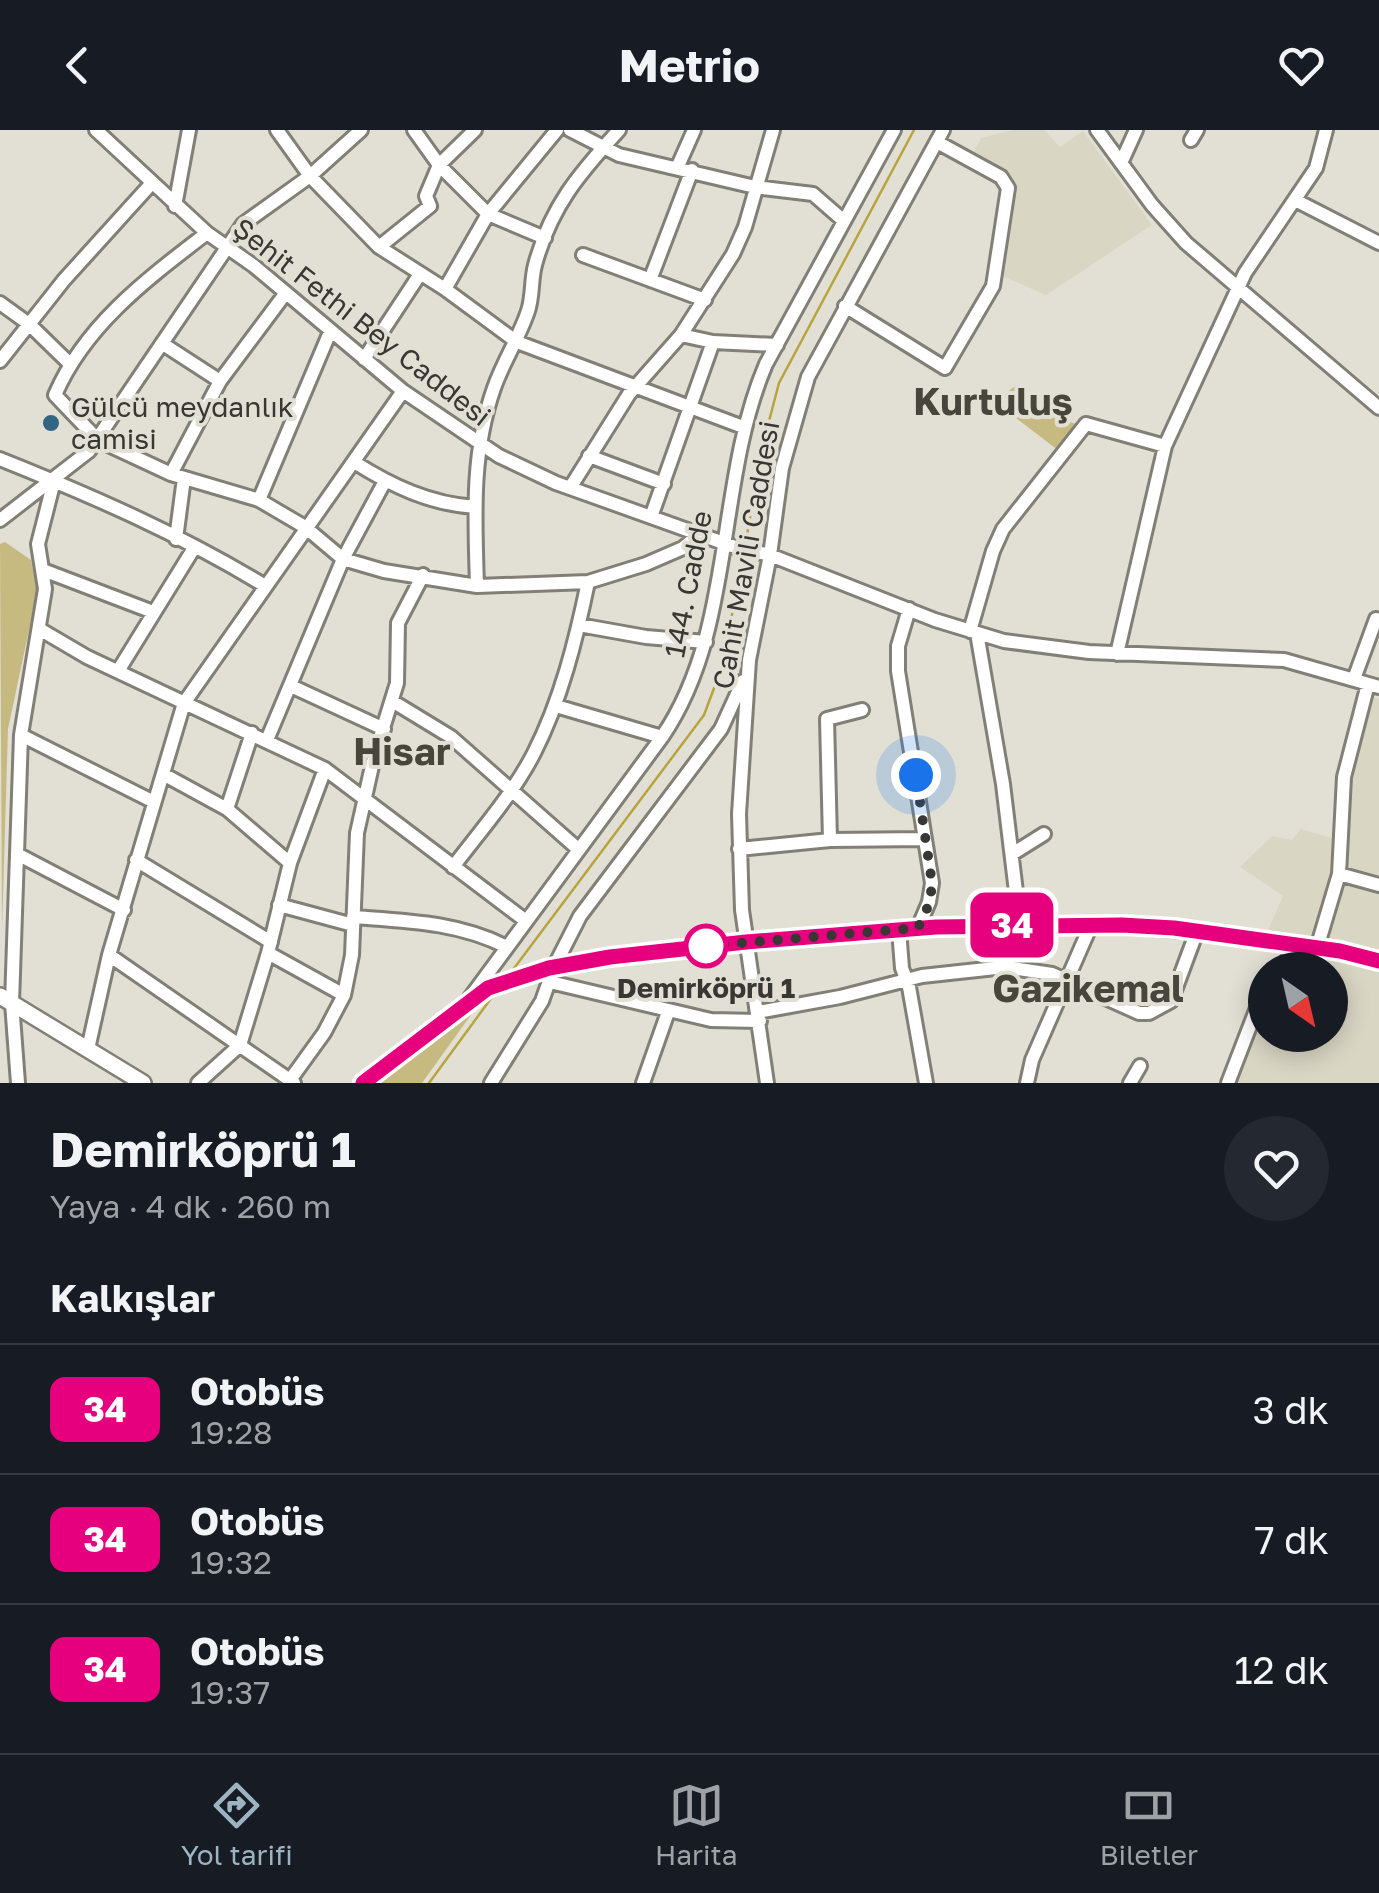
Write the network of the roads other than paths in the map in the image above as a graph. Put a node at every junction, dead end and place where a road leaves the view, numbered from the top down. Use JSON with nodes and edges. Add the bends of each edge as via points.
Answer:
{"nodes":[{"id":1,"x":96,"y":130,"type":"edge"},
{"id":2,"x":190,"y":130,"type":"edge"},
{"id":3,"x":277,"y":130,"type":"edge"},
{"id":4,"x":361,"y":130,"type":"edge"},
{"id":5,"x":414,"y":130,"type":"edge"},
{"id":6,"x":475,"y":130,"type":"edge"},
{"id":7,"x":557,"y":130,"type":"edge"},
{"id":8,"x":570,"y":130,"type":"edge"},
{"id":9,"x":619,"y":130,"type":"edge"},
{"id":10,"x":694,"y":130,"type":"edge"},
{"id":11,"x":773,"y":130,"type":"edge"},
{"id":12,"x":894,"y":130,"type":"edge"},
{"id":13,"x":1097,"y":130,"type":"edge"},
{"id":14,"x":1136,"y":130,"type":"edge"},
{"id":15,"x":1326,"y":130,"type":"edge"},
{"id":16,"x":940,"y":136,"type":"edge"},
{"id":17,"x":602,"y":149,"type":"junction"},
{"id":18,"x":1122,"y":163,"type":"junction"},
{"id":19,"x":439,"y":165,"type":"junction"},
{"id":20,"x":685,"y":168,"type":"junction"},
{"id":21,"x":310,"y":176,"type":"junction"},
{"id":22,"x":152,"y":184,"type":"junction"},
{"id":23,"x":755,"y":187,"type":"junction"},
{"id":24,"x":1294,"y":200,"type":"junction"},
{"id":25,"x":176,"y":206,"type":"junction"},
{"id":26,"x":488,"y":214,"type":"junction"},
{"id":27,"x":844,"y":222,"type":"junction"},
{"id":28,"x":207,"y":233,"type":"junction"},
{"id":29,"x":545,"y":238,"type":"junction"},
{"id":30,"x":1379,"y":243,"type":"edge"},
{"id":31,"x":227,"y":246,"type":"junction"},
{"id":32,"x":378,"y":248,"type":"junction"},
{"id":33,"x":582,"y":255,"type":"dead end"},
{"id":34,"x":420,"y":274,"type":"junction"},
{"id":35,"x":650,"y":280,"type":"junction"},
{"id":36,"x":445,"y":289,"type":"junction"},
{"id":37,"x":1237,"y":289,"type":"junction"},
{"id":38,"x":286,"y":294,"type":"junction"},
{"id":39,"x":705,"y":300,"type":"junction"},
{"id":40,"x":0,"y":303,"type":"edge"},
{"id":41,"x":845,"y":306,"type":"junction"},
{"id":42,"x":30,"y":324,"type":"junction"},
{"id":43,"x":330,"y":332,"type":"junction"},
{"id":44,"x":681,"y":335,"type":"junction"},
{"id":45,"x":517,"y":342,"type":"junction"},
{"id":46,"x":713,"y":342,"type":"junction"},
{"id":47,"x":163,"y":344,"type":"junction"},
{"id":48,"x":777,"y":345,"type":"junction"},
{"id":49,"x":364,"y":359,"type":"junction"},
{"id":50,"x":0,"y":361,"type":"edge"},
{"id":51,"x":69,"y":363,"type":"junction"},
{"id":52,"x":220,"y":380,"type":"junction"},
{"id":53,"x":639,"y":385,"type":"junction"},
{"id":54,"x":403,"y":391,"type":"junction"},
{"id":55,"x":689,"y":404,"type":"junction"},
{"id":56,"x":1379,"y":408,"type":"edge"},
{"id":57,"x":744,"y":427,"type":"junction"},
{"id":58,"x":98,"y":440,"type":"junction"},
{"id":59,"x":478,"y":444,"type":"junction"},
{"id":60,"x":1166,"y":446,"type":"junction"},
{"id":61,"x":589,"y":456,"type":"junction"},
{"id":62,"x":0,"y":459,"type":"edge"},
{"id":63,"x":354,"y":462,"type":"junction"},
{"id":64,"x":177,"y":476,"type":"junction"},
{"id":65,"x":54,"y":481,"type":"junction"},
{"id":66,"x":385,"y":481,"type":"junction"},
{"id":67,"x":664,"y":484,"type":"junction"},
{"id":68,"x":570,"y":488,"type":"junction"},
{"id":69,"x":259,"y":500,"type":"junction"},
{"id":70,"x":475,"y":507,"type":"junction"},
{"id":71,"x":652,"y":517,"type":"junction"},
{"id":72,"x":0,"y":520,"type":"edge"},
{"id":73,"x":306,"y":527,"type":"junction"},
{"id":74,"x":700,"y":534,"type":"junction"},
{"id":75,"x":176,"y":539,"type":"junction"},
{"id":76,"x":727,"y":544,"type":"junction"},
{"id":77,"x":194,"y":548,"type":"junction"},
{"id":78,"x":765,"y":554,"type":"junction"},
{"id":79,"x":343,"y":559,"type":"junction"},
{"id":80,"x":43,"y":570,"type":"junction"},
{"id":81,"x":423,"y":576,"type":"junction"},
{"id":82,"x":588,"y":582,"type":"junction"},
{"id":83,"x":265,"y":586,"type":"junction"},
{"id":84,"x":477,"y":586,"type":"junction"},
{"id":85,"x":908,"y":609,"type":"junction"},
{"id":86,"x":153,"y":612,"type":"junction"},
{"id":87,"x":1376,"y":619,"type":"dead end"},
{"id":88,"x":579,"y":625,"type":"junction"},
{"id":89,"x":41,"y":630,"type":"junction"},
{"id":90,"x":974,"y":632,"type":"junction"},
{"id":91,"x":706,"y":642,"type":"junction"},
{"id":92,"x":1116,"y":654,"type":"junction"},
{"id":93,"x":749,"y":660,"type":"junction"},
{"id":94,"x":118,"y":672,"type":"junction"},
{"id":95,"x":1367,"y":683,"type":"edge"},
{"id":96,"x":290,"y":686,"type":"junction"},
{"id":97,"x":392,"y":701,"type":"junction"},
{"id":98,"x":184,"y":703,"type":"junction"},
{"id":99,"x":556,"y":706,"type":"junction"},
{"id":100,"x":862,"y":710,"type":"dead end"},
{"id":101,"x":384,"y":730,"type":"junction"},
{"id":102,"x":252,"y":733,"type":"junction"},
{"id":103,"x":21,"y":734,"type":"junction"},
{"id":104,"x":662,"y":737,"type":"junction"},
{"id":105,"x":267,"y":740,"type":"junction"},
{"id":106,"x":324,"y":769,"type":"junction"},
{"id":107,"x":164,"y":774,"type":"junction"},
{"id":108,"x":512,"y":790,"type":"junction"},
{"id":109,"x":365,"y":797,"type":"junction"},
{"id":110,"x":154,"y":802,"type":"junction"},
{"id":111,"x":227,"y":809,"type":"junction"},
{"id":112,"x":1044,"y":834,"type":"dead end"},
{"id":113,"x":925,"y":838,"type":"junction"},
{"id":114,"x":830,"y":840,"type":"junction"},
{"id":115,"x":578,"y":850,"type":"junction"},
{"id":116,"x":738,"y":850,"type":"junction"},
{"id":117,"x":17,"y":854,"type":"junction"},
{"id":118,"x":1012,"y":854,"type":"junction"},
{"id":119,"x":136,"y":860,"type":"junction"},
{"id":120,"x":290,"y":864,"type":"junction"},
{"id":121,"x":453,"y":867,"type":"junction"},
{"id":122,"x":1339,"y":874,"type":"junction"},
{"id":123,"x":1379,"y":886,"type":"edge"},
{"id":124,"x":280,"y":905,"type":"junction"},
{"id":125,"x":124,"y":910,"type":"junction"},
{"id":126,"x":526,"y":920,"type":"junction"},
{"id":127,"x":353,"y":921,"type":"junction"},
{"id":128,"x":1020,"y":925,"type":"junction"},
{"id":129,"x":1091,"y":925,"type":"junction"},
{"id":130,"x":918,"y":928,"type":"junction"},
{"id":131,"x":899,"y":930,"type":"junction"},
{"id":132,"x":1198,"y":931,"type":"junction"},
{"id":133,"x":746,"y":942,"type":"junction"},
{"id":134,"x":507,"y":946,"type":"junction"},
{"id":135,"x":1310,"y":947,"type":"junction"},
{"id":136,"x":269,"y":948,"type":"junction"},
{"id":137,"x":1303,"y":952,"type":"edge"},
{"id":138,"x":109,"y":955,"type":"junction"},
{"id":139,"x":1379,"y":961,"type":"edge"},
{"id":140,"x":548,"y":973,"type":"junction"},
{"id":141,"x":906,"y":979,"type":"junction"},
{"id":142,"x":1067,"y":980,"type":"junction"},
{"id":143,"x":344,"y":995,"type":"junction"},
{"id":144,"x":6,"y":999,"type":"edge"},
{"id":145,"x":467,"y":1001,"type":"junction"},
{"id":146,"x":668,"y":1012,"type":"junction"},
{"id":147,"x":759,"y":1016,"type":"junction"},
{"id":148,"x":1248,"y":1031,"type":"edge"},
{"id":149,"x":240,"y":1045,"type":"junction"},
{"id":150,"x":88,"y":1050,"type":"junction"},
{"id":151,"x":1140,"y":1066,"type":"dead end"},
{"id":152,"x":292,"y":1082,"type":"edge"},
{"id":153,"x":18,"y":1083,"type":"edge"},
{"id":154,"x":142,"y":1083,"type":"edge"},
{"id":155,"x":198,"y":1083,"type":"edge"},
{"id":156,"x":363,"y":1083,"type":"edge"},
{"id":157,"x":491,"y":1083,"type":"edge"},
{"id":158,"x":643,"y":1083,"type":"edge"},
{"id":159,"x":767,"y":1083,"type":"edge"},
{"id":160,"x":926,"y":1083,"type":"edge"},
{"id":161,"x":1026,"y":1083,"type":"edge"},
{"id":162,"x":1130,"y":1083,"type":"edge"},
{"id":163,"x":1228,"y":1083,"type":"edge"}],
"edges":[{"from":1,"to":22,"type":"street","name":"Şehit Fethi Bey Caddesi"},
{"from":2,"to":25,"type":"street"},
{"from":3,"to":21,"type":"street"},
{"from":4,"to":21,"type":"street"},
{"from":5,"to":19,"type":"street"},
{"from":6,"to":19,"type":"street"},
{"from":7,"to":26,"type":"street"},
{"from":8,"to":17,"type":"street"},
{"from":9,"to":17,"type":"street"},
{"from":10,"to":20,"type":"street"},
{"from":11,"to":23,"type":"street"},
{"from":12,"to":27,"type":"street","name":"144. Cadde"},
{"from":13,"to":18,"type":"street"},
{"from":14,"to":18,"type":"street"},
{"from":15,"to":24,"type":"street","via":[[1316,168]]},
{"from":16,"to":41,"type":"street","name":"Cahit Mavili Caddesi"},
{"from":16,"to":41,"type":"street","via":[[1000,177],[1008,192],[993,286],[945,368]]},
{"from":17,"to":20,"type":"street"},
{"from":17,"to":29,"type":"street","via":[[567,189]]},
{"from":18,"to":37,"type":"street","via":[[1168,224]]},
{"from":19,"to":26,"type":"street"},
{"from":19,"to":32,"type":"street","via":[[426,196],[430,206]]},
{"from":20,"to":23,"type":"street"},
{"from":20,"to":35,"type":"street"},
{"from":21,"to":31,"type":"street","via":[[248,219]]},
{"from":21,"to":32,"type":"street"},
{"from":22,"to":25,"type":"street","name":"Şehit Fethi Bey Caddesi"},
{"from":22,"to":42,"type":"street"},
{"from":23,"to":27,"type":"street","via":[[813,194]]},
{"from":23,"to":39,"type":"street","via":[[746,228]]},
{"from":24,"to":30,"type":"street"},
{"from":24,"to":37,"type":"street"},
{"from":25,"to":28,"type":"street","name":"Şehit Fethi Bey Caddesi"},
{"from":26,"to":29,"type":"street"},
{"from":26,"to":36,"type":"street"},
{"from":27,"to":48,"type":"street","name":"144. Cadde"},
{"from":28,"to":31,"type":"street","name":"Şehit Fethi Bey Caddesi"},
{"from":28,"to":51,"type":"street","via":[[99,325]]},
{"from":29,"to":45,"type":"street"},
{"from":31,"to":38,"type":"street","name":"Şehit Fethi Bey Caddesi"},
{"from":31,"to":47,"type":"street"},
{"from":32,"to":34,"type":"street"},
{"from":33,"to":35,"type":"street"},
{"from":34,"to":36,"type":"street"},
{"from":34,"to":49,"type":"street"},
{"from":35,"to":39,"type":"street"},
{"from":36,"to":45,"type":"street"},
{"from":37,"to":56,"type":"street"},
{"from":37,"to":60,"type":"street"},
{"from":38,"to":43,"type":"street","name":"Şehit Fethi Bey Caddesi"},
{"from":38,"to":52,"type":"street"},
{"from":39,"to":44,"type":"street"},
{"from":40,"to":42,"type":"street"},
{"from":41,"to":78,"type":"street","name":"Cahit Mavili Caddesi","via":[[794,417]]},
{"from":42,"to":50,"type":"street"},
{"from":42,"to":51,"type":"street"},
{"from":43,"to":49,"type":"street","name":"Şehit Fethi Bey Caddesi"},
{"from":43,"to":69,"type":"street"},
{"from":44,"to":46,"type":"street"},
{"from":44,"to":53,"type":"street"},
{"from":45,"to":53,"type":"street"},
{"from":45,"to":59,"type":"street","via":[[495,385]]},
{"from":46,"to":48,"type":"street"},
{"from":46,"to":55,"type":"street"},
{"from":47,"to":52,"type":"street"},
{"from":47,"to":58,"type":"street"},
{"from":48,"to":57,"type":"street","name":"144. Cadde"},
{"from":49,"to":54,"type":"street","name":"Şehit Fethi Bey Caddesi"},
{"from":51,"to":58,"type":"street","via":[[55,395]]},
{"from":52,"to":64,"type":"street"},
{"from":53,"to":55,"type":"street"},
{"from":53,"to":61,"type":"street"},
{"from":54,"to":59,"type":"street","name":"Şehit Fethi Bey Caddesi"},
{"from":54,"to":63,"type":"street"},
{"from":55,"to":57,"type":"street"},
{"from":55,"to":67,"type":"street"},
{"from":57,"to":76,"type":"street","name":"144. Cadde"},
{"from":58,"to":64,"type":"street"},
{"from":58,"to":65,"type":"street"},
{"from":59,"to":68,"type":"street","name":"Şehit Fethi Bey Caddesi"},
{"from":59,"to":70,"type":"street"},
{"from":60,"to":90,"type":"street","via":[[1086,424],[998,539]]},
{"from":60,"to":92,"type":"street"},
{"from":61,"to":67,"type":"street"},
{"from":61,"to":68,"type":"street"},
{"from":62,"to":65,"type":"street"},
{"from":63,"to":66,"type":"street"},
{"from":63,"to":73,"type":"street"},
{"from":64,"to":69,"type":"street"},
{"from":64,"to":75,"type":"street"},
{"from":65,"to":72,"type":"street"},
{"from":65,"to":75,"type":"street"},
{"from":65,"to":80,"type":"street","via":[[38,544]]},
{"from":66,"to":70,"type":"street","via":[[443,505]]},
{"from":66,"to":79,"type":"street"},
{"from":67,"to":71,"type":"street"},
{"from":68,"to":71,"type":"street","name":"Şehit Fethi Bey Caddesi"},
{"from":69,"to":73,"type":"street"},
{"from":70,"to":84,"type":"street"},
{"from":71,"to":74,"type":"street","name":"Şehit Fethi Bey Caddesi"},
{"from":73,"to":79,"type":"street"},
{"from":73,"to":83,"type":"street"},
{"from":74,"to":76,"type":"street","name":"Şehit Fethi Bey Caddesi"},
{"from":74,"to":82,"type":"street","via":[[671,554]]},
{"from":75,"to":77,"type":"street"},
{"from":76,"to":78,"type":"street","name":"Şehit Fethi Bey Caddesi"},
{"from":76,"to":91,"type":"street","name":"144. Cadde"},
{"from":77,"to":83,"type":"street"},
{"from":77,"to":86,"type":"street"},
{"from":78,"to":85,"type":"street","name":"Şehit Fethi Bey Caddesi"},
{"from":78,"to":93,"type":"street","name":"Cahit Mavili Caddesi"},
{"from":79,"to":81,"type":"street"},
{"from":79,"to":96,"type":"street"},
{"from":80,"to":86,"type":"street"},
{"from":80,"to":89,"type":"street"},
{"from":81,"to":84,"type":"street"},
{"from":81,"to":97,"type":"street","via":[[398,623]]},
{"from":82,"to":84,"type":"street"},
{"from":82,"to":88,"type":"street"},
{"from":83,"to":98,"type":"street"},
{"from":85,"to":90,"type":"street","name":"Şehit Fethi Bey Caddesi"},
{"from":85,"to":113,"type":"street","via":[[898,671]]},
{"from":86,"to":94,"type":"street"},
{"from":87,"to":95,"type":"street"},
{"from":88,"to":91,"type":"street"},
{"from":88,"to":99,"type":"street"},
{"from":89,"to":94,"type":"street"},
{"from":89,"to":103,"type":"street"},
{"from":90,"to":92,"type":"street","name":"Şehit Fethi Bey Caddesi","via":[[1035,647]]},
{"from":90,"to":118,"type":"street"},
{"from":91,"to":104,"type":"street","name":"144. Cadde"},
{"from":92,"to":95,"type":"street","name":"Şehit Fethi Bey Caddesi","via":[[1284,660]]},
{"from":93,"to":116,"type":"street","name":"Cahit Mavili Caddesi"},
{"from":93,"to":140,"type":"street","via":[[729,716],[588,903]]},
{"from":94,"to":98,"type":"street"},
{"from":95,"to":122,"type":"street","via":[[1344,777]]},
{"from":96,"to":101,"type":"street"},
{"from":96,"to":105,"type":"street"},
{"from":97,"to":101,"type":"street"},
{"from":97,"to":108,"type":"street","via":[[452,737]]},
{"from":98,"to":102,"type":"street"},
{"from":98,"to":107,"type":"street"},
{"from":99,"to":104,"type":"street"},
{"from":99,"to":108,"type":"street"},
{"from":100,"to":114,"type":"street","via":[[827,718]]},
{"from":101,"to":109,"type":"street"},
{"from":102,"to":105,"type":"street"},
{"from":102,"to":111,"type":"street"},
{"from":103,"to":110,"type":"street"},
{"from":103,"to":117,"type":"street"},
{"from":104,"to":115,"type":"street","name":"144. Cadde"},
{"from":105,"to":106,"type":"street"},
{"from":106,"to":109,"type":"street"},
{"from":106,"to":120,"type":"street"},
{"from":107,"to":110,"type":"street"},
{"from":107,"to":111,"type":"street"},
{"from":108,"to":115,"type":"street"},
{"from":108,"to":121,"type":"street"},
{"from":109,"to":121,"type":"street"},
{"from":109,"to":127,"type":"street"},
{"from":110,"to":119,"type":"street"},
{"from":111,"to":120,"type":"street"},
{"from":112,"to":118,"type":"street"},
{"from":113,"to":114,"type":"street"},
{"from":113,"to":130,"type":"street","via":[[932,889]]},
{"from":114,"to":116,"type":"street"},
{"from":115,"to":126,"type":"street","name":"144. Cadde"},
{"from":116,"to":133,"type":"street","name":"Cahit Mavili Caddesi"},
{"from":117,"to":125,"type":"street"},
{"from":117,"to":144,"type":"street"},
{"from":118,"to":128,"type":"street"},
{"from":119,"to":125,"type":"street"},
{"from":119,"to":136,"type":"street"},
{"from":120,"to":124,"type":"street"},
{"from":121,"to":126,"type":"street"},
{"from":122,"to":123,"type":"street"},
{"from":122,"to":135,"type":"street"},
{"from":124,"to":127,"type":"street"},
{"from":124,"to":136,"type":"street"},
{"from":125,"to":138,"type":"street"},
{"from":126,"to":134,"type":"street","name":"144. Cadde"},
{"from":127,"to":134,"type":"street","via":[[453,927]]},
{"from":127,"to":143,"type":"street"},
{"from":128,"to":129,"type":"main road"},
{"from":128,"to":130,"type":"main road"},
{"from":129,"to":132,"type":"main road"},
{"from":129,"to":142,"type":"street"},
{"from":130,"to":131,"type":"main road"},
{"from":131,"to":133,"type":"main road"},
{"from":131,"to":141,"type":"street"},
{"from":132,"to":135,"type":"main road"},
{"from":132,"to":142,"type":"street","via":[[1169,1003],[1142,1014]]},
{"from":133,"to":140,"type":"main road"},
{"from":133,"to":147,"type":"street","name":"Cahit Mavili Caddesi"},
{"from":134,"to":145,"type":"street","name":"144. Cadde"},
{"from":135,"to":137,"type":"street"},
{"from":135,"to":139,"type":"main road"},
{"from":136,"to":143,"type":"street"},
{"from":136,"to":149,"type":"street"},
{"from":138,"to":149,"type":"street"},
{"from":138,"to":150,"type":"street"},
{"from":140,"to":145,"type":"main road","via":[[488,988]]},
{"from":140,"to":146,"type":"street"},
{"from":140,"to":157,"type":"street","via":[[538,1009]]},
{"from":141,"to":142,"type":"street","via":[[1005,967]]},
{"from":141,"to":147,"type":"street"},
{"from":141,"to":160,"type":"street"},
{"from":142,"to":161,"type":"street"},
{"from":143,"to":152,"type":"street"},
{"from":144,"to":150,"type":"main road"},
{"from":144,"to":153,"type":"street"},
{"from":145,"to":156,"type":"main road","name":"144. Cadde"},
{"from":146,"to":147,"type":"street","via":[[721,1022]]},
{"from":146,"to":158,"type":"street"},
{"from":147,"to":159,"type":"street","name":"Cahit Mavili Caddesi"},
{"from":148,"to":163,"type":"street"},
{"from":149,"to":152,"type":"street"},
{"from":149,"to":155,"type":"street"},
{"from":150,"to":154,"type":"main road"},
{"from":151,"to":162,"type":"street"}]}
